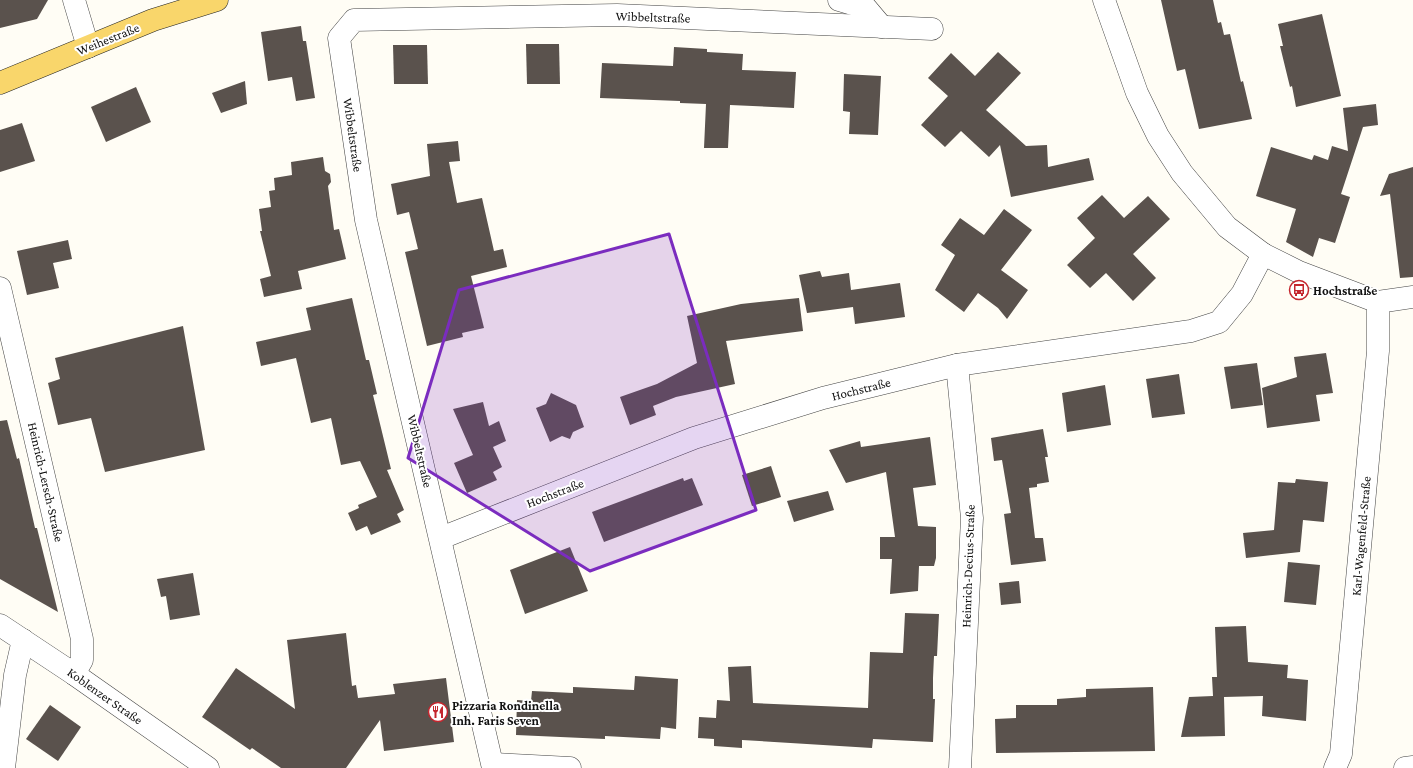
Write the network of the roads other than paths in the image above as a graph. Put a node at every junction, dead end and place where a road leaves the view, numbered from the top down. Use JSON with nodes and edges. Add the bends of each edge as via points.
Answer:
{"nodes":[{"id":1,"x":74,"y":0,"type":"edge"},
{"id":2,"x":218,"y":0,"type":"edge"},
{"id":3,"x":839,"y":0,"type":"edge"},
{"id":4,"x":1104,"y":0,"type":"edge"},
{"id":5,"x":882,"y":27,"type":"junction"},
{"id":6,"x":932,"y":29,"type":"dead end"},
{"id":7,"x":88,"y":47,"type":"junction"},
{"id":8,"x":0,"y":83,"type":"edge"},
{"id":9,"x":1264,"y":254,"type":"junction"},
{"id":10,"x":0,"y":288,"type":"edge"},
{"id":11,"x":1413,"y":297,"type":"edge"},
{"id":12,"x":1378,"y":302,"type":"junction"},
{"id":13,"x":957,"y":365,"type":"junction"},
{"id":14,"x":441,"y":538,"type":"junction"},
{"id":15,"x":0,"y":625,"type":"edge"},
{"id":16,"x":24,"y":640,"type":"junction"},
{"id":17,"x":74,"y":674,"type":"junction"},
{"id":18,"x":493,"y":766,"type":"edge"},
{"id":19,"x":1413,"y":767,"type":"edge"},
{"id":20,"x":4,"y":768,"type":"edge"},
{"id":21,"x":208,"y":768,"type":"edge"},
{"id":22,"x":570,"y":768,"type":"edge"},
{"id":23,"x":960,"y":768,"type":"edge"},
{"id":24,"x":1335,"y":768,"type":"edge"},
{"id":25,"x":1405,"y":768,"type":"edge"}],
"edges":[{"from":1,"to":7,"type":"street"},
{"from":2,"to":7,"type":"main road","name":"Weihestraße","via":[[153,20]]},
{"from":3,"to":5,"type":"street","via":[[866,8]]},
{"from":4,"to":9,"type":"street","via":[[1137,93],[1158,136],[1182,173],[1227,227]]},
{"from":5,"to":6,"type":"street","name":"Wibbeltstraße"},
{"from":5,"to":14,"type":"street","name":"Wibbeltstraße","via":[[617,15],[354,20],[340,38],[366,220]]},
{"from":7,"to":8,"type":"main road","name":"Weihestraße"},
{"from":9,"to":12,"type":"street","via":[[1299,272]]},
{"from":9,"to":13,"type":"street","name":"Hochstraße","via":[[1242,294],[1219,322],[1191,331]]},
{"from":10,"to":17,"type":"street","name":"Heinrich-Lersch-Straße","via":[[82,638],[82,660]]},
{"from":11,"to":12,"type":"street"},
{"from":12,"to":24,"type":"street","name":"Karl-Wagenfeld-Straße","via":[[1377,366],[1341,754]]},
{"from":13,"to":14,"type":"street","name":"Hochstraße","via":[[823,398],[694,438]]},
{"from":13,"to":23,"type":"street","name":"Heinrich-Decius-Straße","via":[[972,518]]},
{"from":14,"to":18,"type":"street","name":"Wibbeltstraße"},
{"from":15,"to":16,"type":"street","name":"Koblenzer Straße"},
{"from":16,"to":17,"type":"street","name":"Koblenzer Straße"},
{"from":16,"to":20,"type":"street","via":[[15,675]]},
{"from":17,"to":21,"type":"street","name":"Koblenzer Straße"},
{"from":18,"to":22,"type":"street"},
{"from":19,"to":25,"type":"street"}]}
